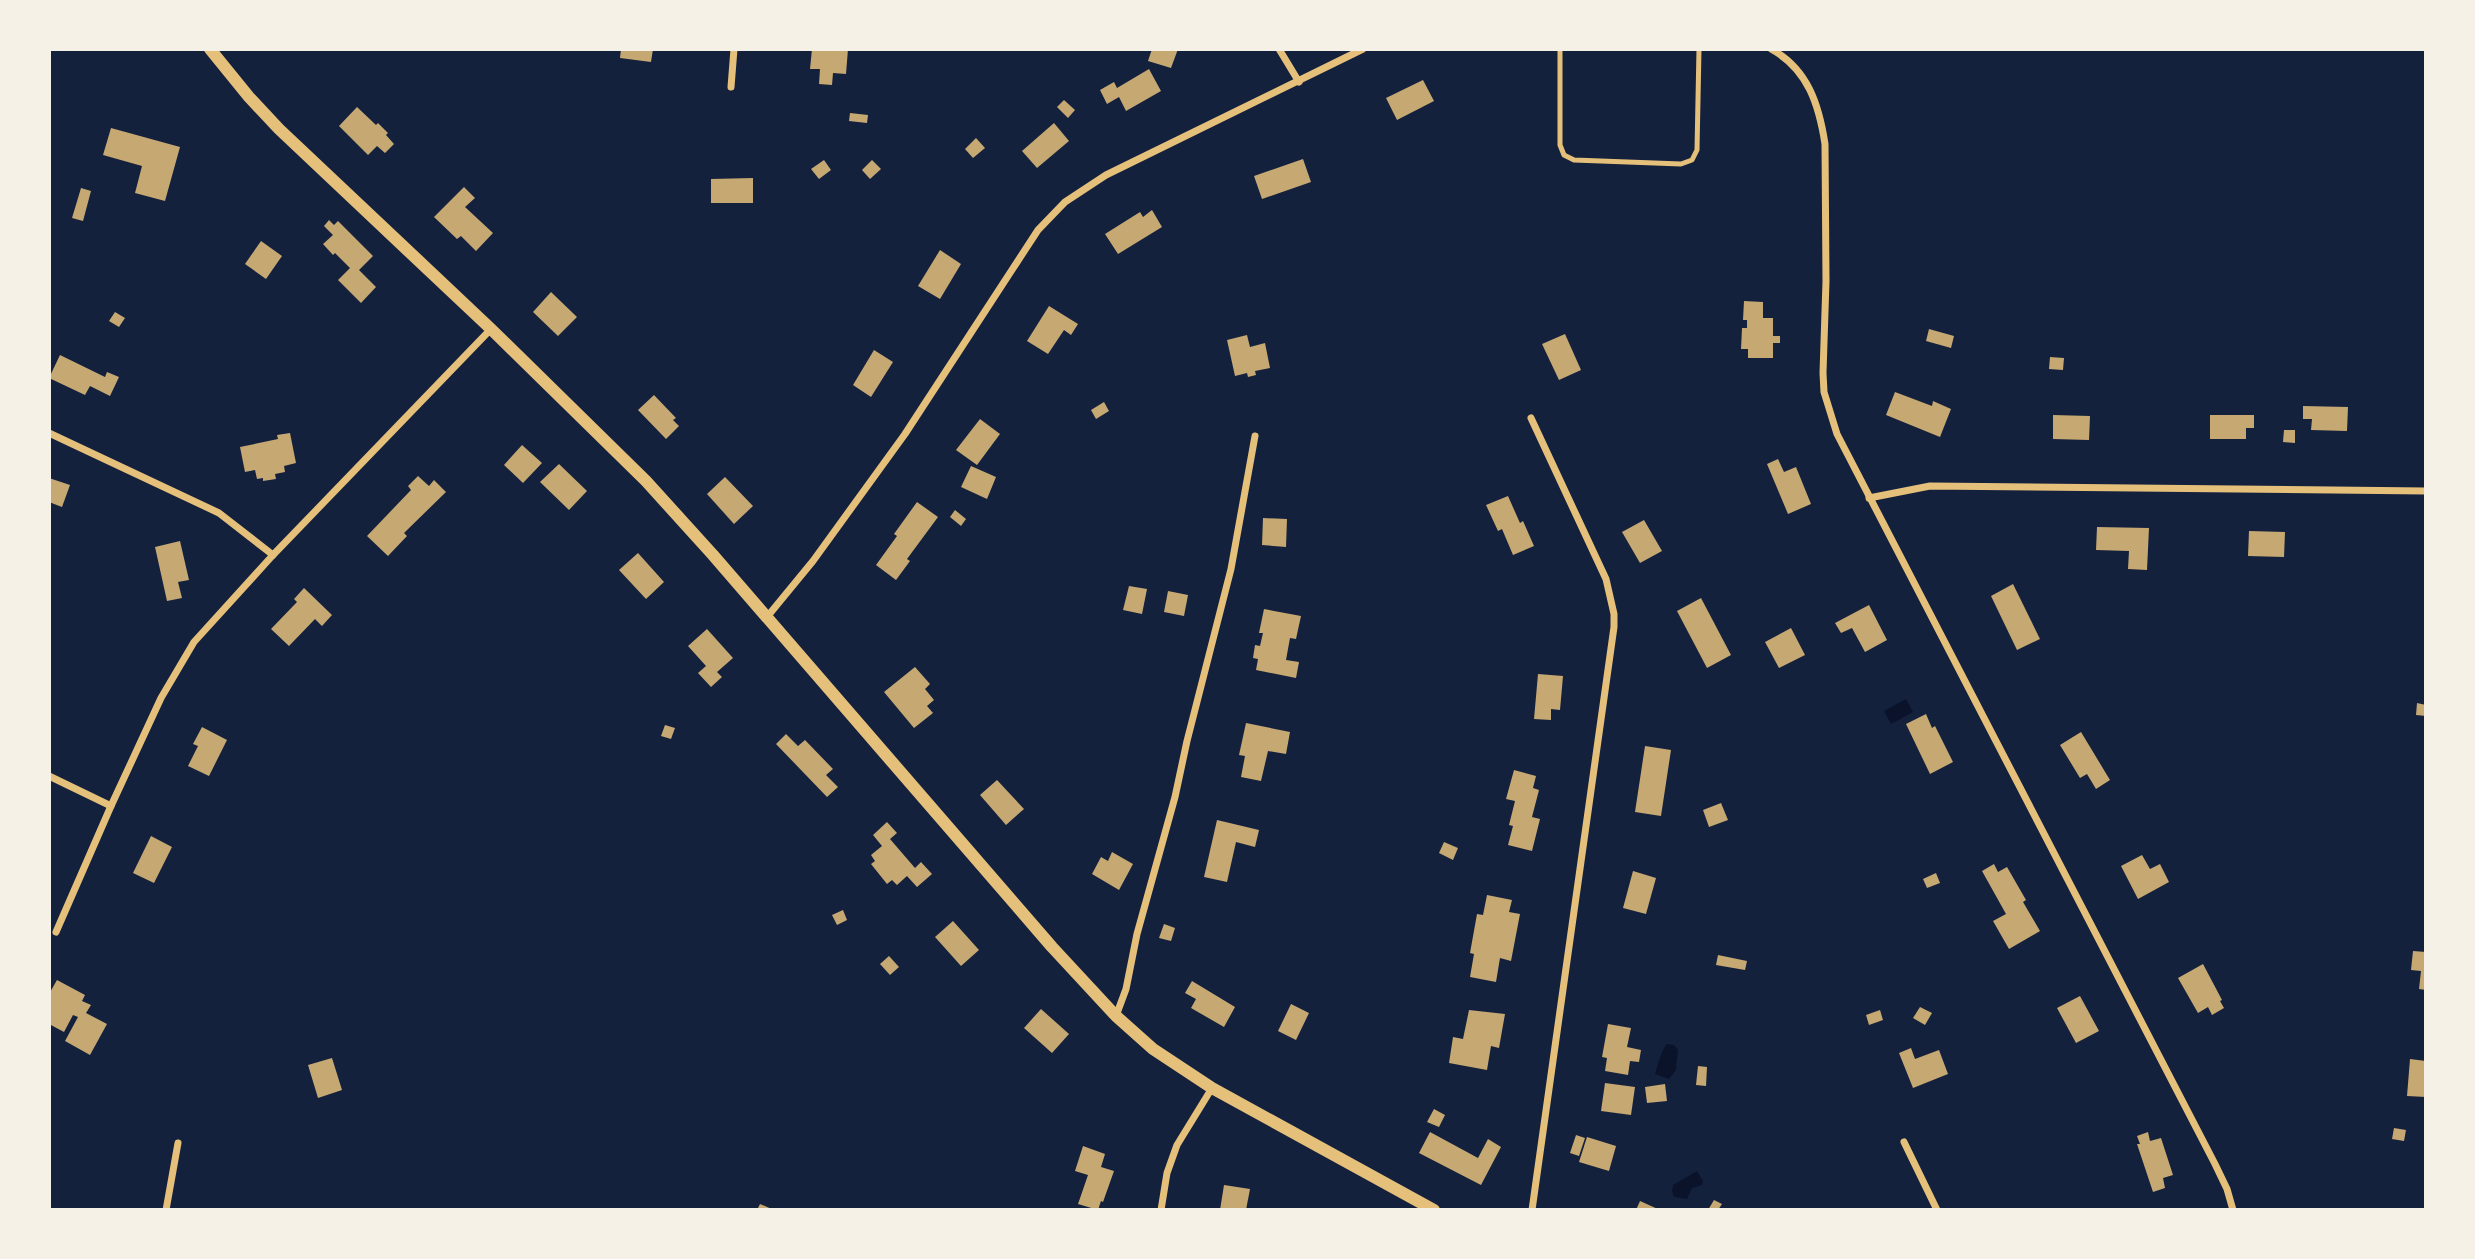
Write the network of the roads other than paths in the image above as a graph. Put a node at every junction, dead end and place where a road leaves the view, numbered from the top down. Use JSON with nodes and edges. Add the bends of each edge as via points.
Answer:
{"nodes":[{"id":1,"x":210,"y":49,"type":"edge"},
{"id":2,"x":734,"y":49,"type":"edge"},
{"id":3,"x":1279,"y":49,"type":"edge"},
{"id":4,"x":1363,"y":49,"type":"edge"},
{"id":5,"x":1560,"y":49,"type":"edge"},
{"id":6,"x":1699,"y":49,"type":"edge"},
{"id":7,"x":1771,"y":49,"type":"edge"},
{"id":8,"x":1299,"y":82,"type":"junction"},
{"id":9,"x":731,"y":88,"type":"dead end"},
{"id":10,"x":491,"y":329,"type":"junction"},
{"id":11,"x":1531,"y":418,"type":"dead end"},
{"id":12,"x":49,"y":433,"type":"edge"},
{"id":13,"x":1255,"y":436,"type":"dead end"},
{"id":14,"x":2426,"y":491,"type":"edge"},
{"id":15,"x":1869,"y":498,"type":"junction"},
{"id":16,"x":273,"y":555,"type":"junction"},
{"id":17,"x":767,"y":617,"type":"junction"},
{"id":18,"x":49,"y":776,"type":"edge"},
{"id":19,"x":111,"y":806,"type":"junction"},
{"id":20,"x":56,"y":932,"type":"dead end"},
{"id":21,"x":1116,"y":1016,"type":"junction"},
{"id":22,"x":1212,"y":1088,"type":"junction"},
{"id":23,"x":1904,"y":1142,"type":"dead end"},
{"id":24,"x":178,"y":1143,"type":"dead end"},
{"id":25,"x":166,"y":1210,"type":"edge"},
{"id":26,"x":1161,"y":1210,"type":"edge"},
{"id":27,"x":1434,"y":1210,"type":"edge"},
{"id":28,"x":1532,"y":1210,"type":"edge"},
{"id":29,"x":1937,"y":1210,"type":"edge"},
{"id":30,"x":2233,"y":1210,"type":"edge"}],
"edges":[{"from":1,"to":10,"type":"street","via":[[279,129]]},
{"from":2,"to":9,"type":"street"},
{"from":3,"to":8,"type":"street"},
{"from":4,"to":8,"type":"street"},
{"from":5,"to":6,"type":"lane","via":[[1560,145],[1564,155],[1574,160],[1681,164],[1689,163],[1696,154]]},
{"from":7,"to":15,"type":"street","via":[[1804,79],[1820,115],[1825,144],[1824,392],[1838,434]]},
{"from":8,"to":17,"type":"street","via":[[1106,175],[1051,215],[898,443]]},
{"from":10,"to":16,"type":"street"},
{"from":10,"to":17,"type":"street","via":[[639,473]]},
{"from":11,"to":28,"type":"street","via":[[1606,579],[1614,614]]},
{"from":12,"to":16,"type":"street","via":[[219,513]]},
{"from":13,"to":21,"type":"street","via":[[1231,569]]},
{"from":14,"to":15,"type":"street","via":[[1930,486]]},
{"from":15,"to":30,"type":"street","via":[[2215,1164]]},
{"from":16,"to":19,"type":"street","via":[[194,642],[161,698]]},
{"from":17,"to":21,"type":"street"},
{"from":18,"to":19,"type":"street"},
{"from":19,"to":20,"type":"street"},
{"from":21,"to":22,"type":"street","via":[[1153,1049]]},
{"from":22,"to":26,"type":"street","via":[[1177,1145]]},
{"from":22,"to":27,"type":"street"},
{"from":23,"to":29,"type":"street"},
{"from":24,"to":25,"type":"street"}]}
